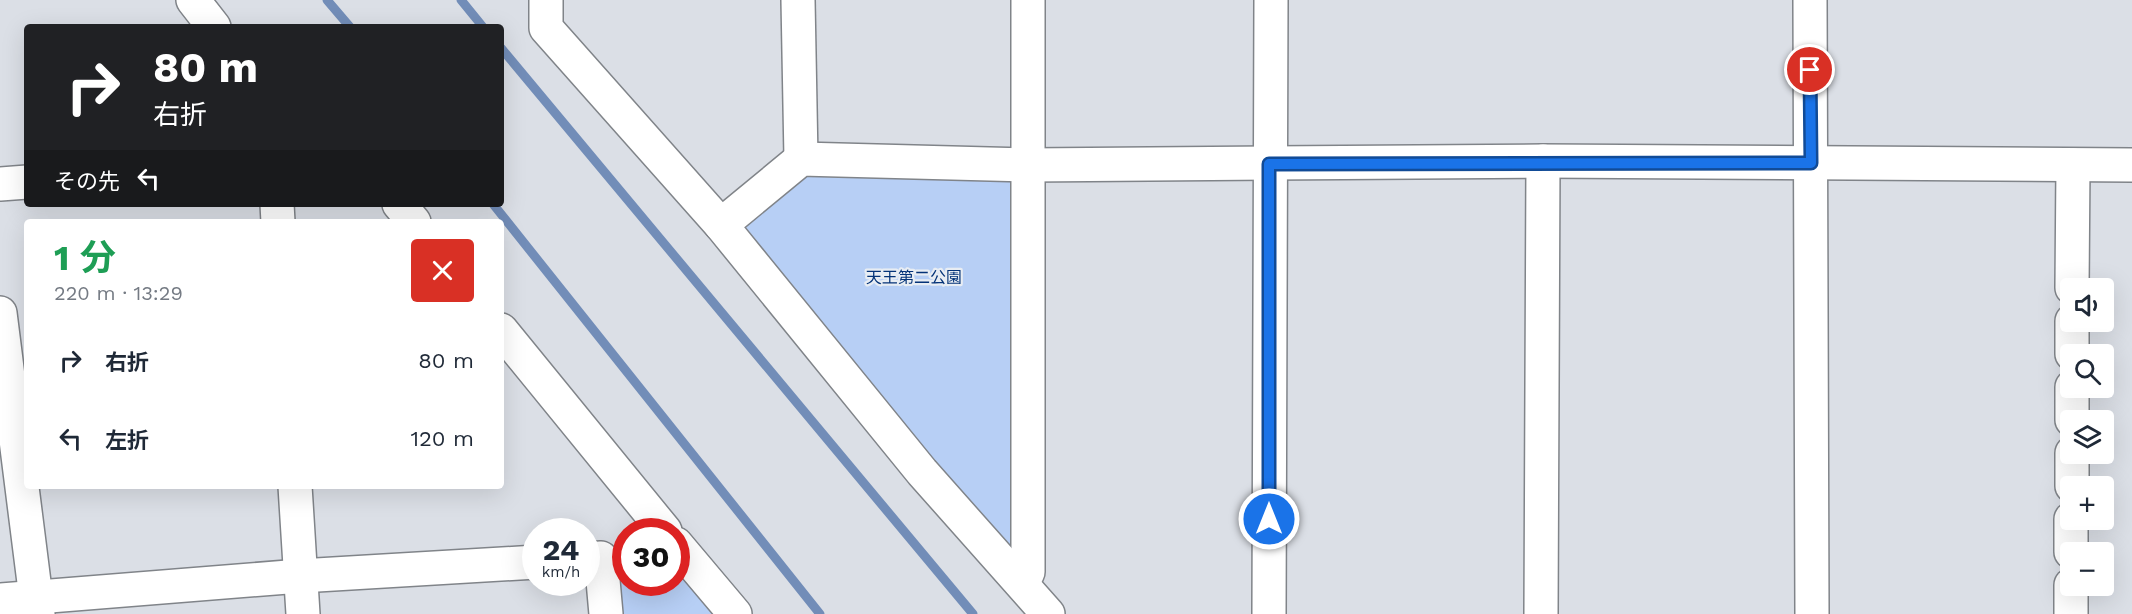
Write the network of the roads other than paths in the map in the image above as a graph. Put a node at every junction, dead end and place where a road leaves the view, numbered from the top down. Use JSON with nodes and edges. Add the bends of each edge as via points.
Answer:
{"nodes":[{"id":1,"x":193,"y":0,"type":"edge"},
{"id":2,"x":524,"y":0,"type":"edge"},
{"id":3,"x":798,"y":0,"type":"edge"},
{"id":4,"x":1028,"y":0,"type":"edge"},
{"id":5,"x":1271,"y":0,"type":"edge"},
{"id":6,"x":1810,"y":0,"type":"edge"},
{"id":7,"x":546,"y":14,"type":"edge"},
{"id":8,"x":212,"y":24,"type":"edge"},
{"id":9,"x":801,"y":159,"type":"junction"},
{"id":10,"x":1543,"y":161,"type":"junction"},
{"id":11,"x":1811,"y":163,"type":"junction"},
{"id":12,"x":1269,"y":164,"type":"junction"},
{"id":13,"x":1028,"y":165,"type":"junction"},
{"id":14,"x":2073,"y":165,"type":"junction"},
{"id":15,"x":2132,"y":165,"type":"edge"},
{"id":16,"x":24,"y":182,"type":"edge"},
{"id":17,"x":0,"y":184,"type":"edge"},
{"id":18,"x":402,"y":207,"type":"edge"},
{"id":19,"x":412,"y":219,"type":"edge"},
{"id":20,"x":721,"y":225,"type":"junction"},
{"id":21,"x":2072,"y":278,"type":"edge"},
{"id":22,"x":0,"y":313,"type":"edge"},
{"id":23,"x":504,"y":334,"type":"edge"},
{"id":24,"x":295,"y":489,"type":"edge"},
{"id":25,"x":653,"y":518,"type":"edge"},
{"id":26,"x":604,"y":558,"type":"edge"},
{"id":27,"x":690,"y":562,"type":"edge"},
{"id":28,"x":522,"y":563,"type":"edge"},
{"id":29,"x":300,"y":576,"type":"junction"},
{"id":30,"x":1022,"y":584,"type":"junction"},
{"id":31,"x":2071,"y":596,"type":"edge"},
{"id":32,"x":0,"y":600,"type":"edge"},
{"id":33,"x":37,"y":605,"type":"edge"},
{"id":34,"x":303,"y":614,"type":"edge"},
{"id":35,"x":606,"y":614,"type":"edge"},
{"id":36,"x":735,"y":614,"type":"edge"},
{"id":37,"x":1048,"y":614,"type":"edge"},
{"id":38,"x":1269,"y":614,"type":"edge"},
{"id":39,"x":1541,"y":614,"type":"edge"},
{"id":40,"x":1812,"y":614,"type":"edge"},
{"id":41,"x":2071,"y":614,"type":"edge"}],
"edges":[{"from":1,"to":8,"type":"street"},
{"from":2,"to":7,"type":"street"},
{"from":3,"to":9,"type":"street"},
{"from":4,"to":13,"type":"street"},
{"from":5,"to":12,"type":"street"},
{"from":6,"to":11,"type":"street"},
{"from":7,"to":20,"type":"street"},
{"from":9,"to":13,"type":"street"},
{"from":9,"to":20,"type":"street"},
{"from":10,"to":11,"type":"street"},
{"from":10,"to":12,"type":"street"},
{"from":10,"to":39,"type":"street"},
{"from":11,"to":14,"type":"street"},
{"from":11,"to":40,"type":"street"},
{"from":12,"to":13,"type":"street"},
{"from":12,"to":38,"type":"street"},
{"from":13,"to":30,"type":"street","via":[[1028,572]]},
{"from":14,"to":15,"type":"street"},
{"from":14,"to":21,"type":"street"},
{"from":16,"to":17,"type":"street"},
{"from":18,"to":19,"type":"street"},
{"from":20,"to":30,"type":"street","via":[[922,472]]},
{"from":22,"to":33,"type":"street"},
{"from":23,"to":25,"type":"street"},
{"from":24,"to":29,"type":"street"},
{"from":26,"to":35,"type":"street"},
{"from":27,"to":36,"type":"street"},
{"from":28,"to":29,"type":"street"},
{"from":29,"to":33,"type":"street"},
{"from":29,"to":34,"type":"street"},
{"from":30,"to":37,"type":"street"},
{"from":31,"to":41,"type":"street"},
{"from":32,"to":33,"type":"street"}]}
